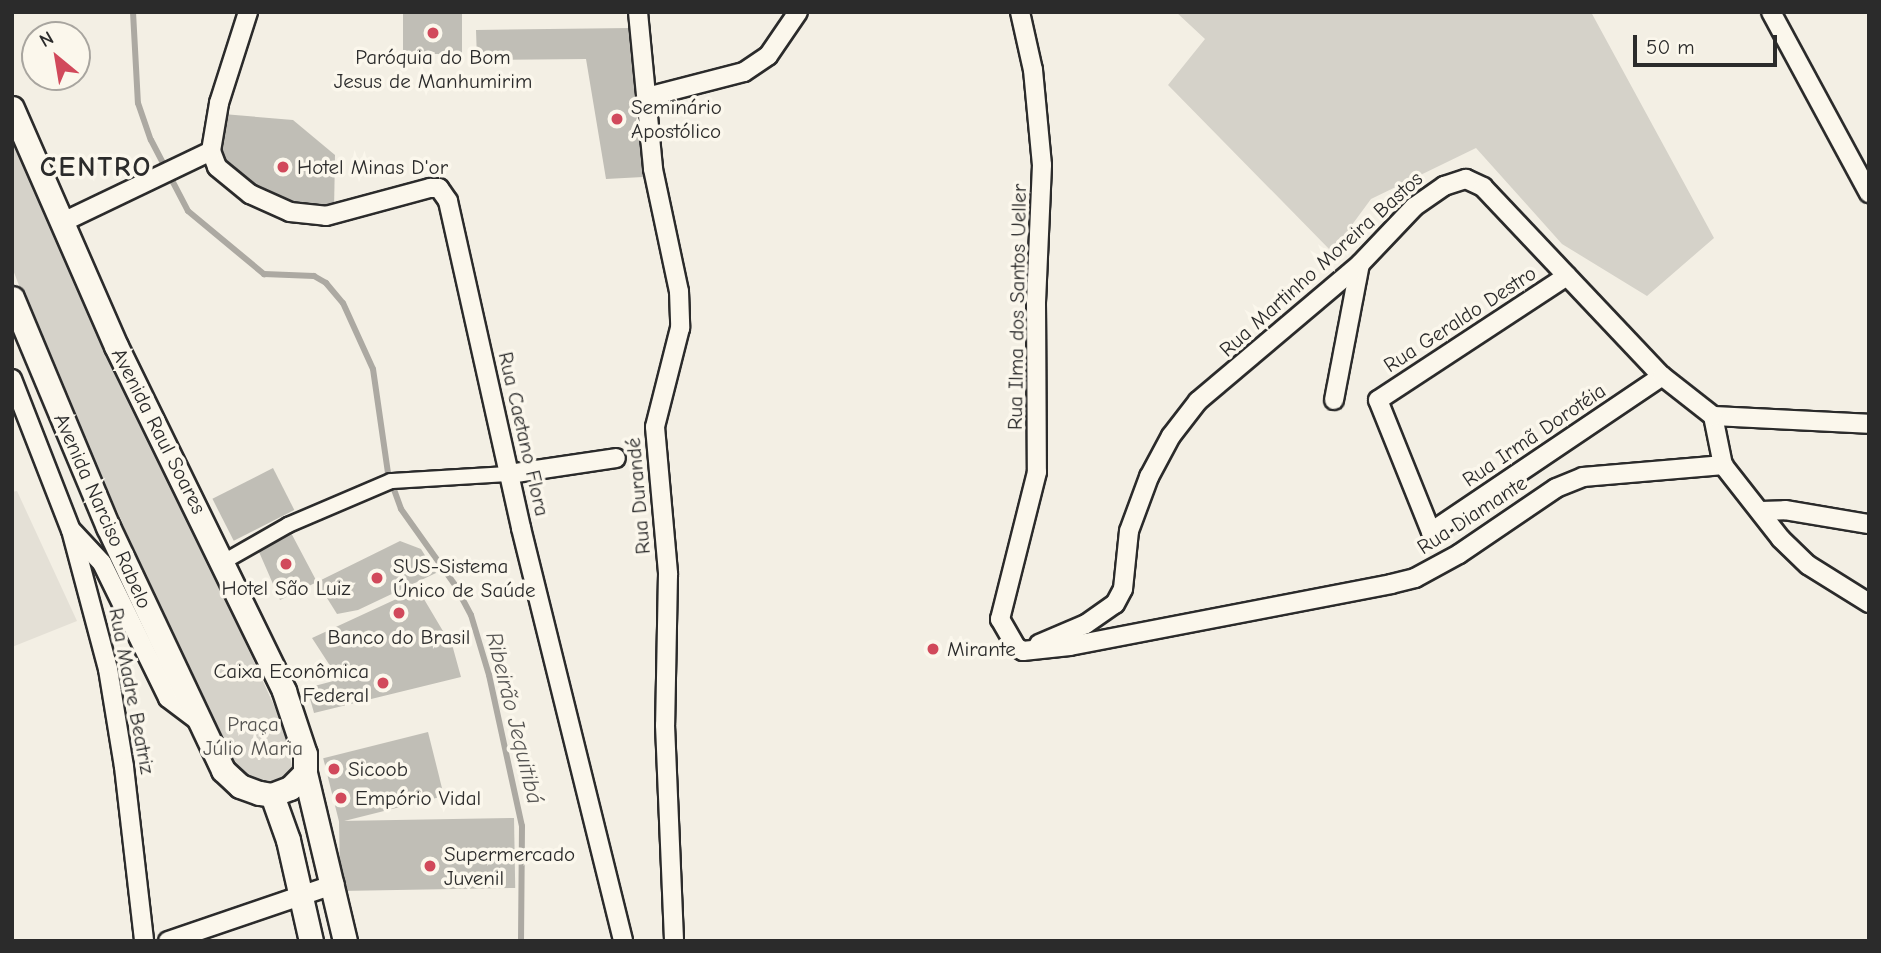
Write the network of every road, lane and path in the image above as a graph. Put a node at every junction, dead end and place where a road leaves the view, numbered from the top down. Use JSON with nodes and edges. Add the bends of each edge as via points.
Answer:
{"nodes":[{"id":1,"x":248,"y":12,"type":"edge"},
{"id":2,"x":638,"y":12,"type":"edge"},
{"id":3,"x":798,"y":12,"type":"edge"},
{"id":4,"x":1020,"y":12,"type":"edge"},
{"id":5,"x":1771,"y":12,"type":"edge"},
{"id":6,"x":647,"y":97,"type":"junction"},
{"id":7,"x":12,"y":108,"type":"edge"},
{"id":8,"x":204,"y":154,"type":"junction"},
{"id":9,"x":1869,"y":193,"type":"edge"},
{"id":10,"x":63,"y":222,"type":"junction"},
{"id":11,"x":1360,"y":264,"type":"junction"},
{"id":12,"x":1567,"y":276,"type":"junction"},
{"id":13,"x":12,"y":298,"type":"edge"},
{"id":14,"x":1662,"y":376,"type":"junction"},
{"id":15,"x":12,"y":379,"type":"edge"},
{"id":16,"x":1334,"y":400,"type":"dead end"},
{"id":17,"x":1713,"y":416,"type":"junction"},
{"id":18,"x":1869,"y":424,"type":"edge"},
{"id":19,"x":616,"y":458,"type":"dead end"},
{"id":20,"x":1723,"y":465,"type":"junction"},
{"id":21,"x":509,"y":474,"type":"junction"},
{"id":22,"x":1761,"y":510,"type":"junction"},
{"id":23,"x":1869,"y":524,"type":"edge"},
{"id":24,"x":71,"y":530,"type":"junction"},
{"id":25,"x":1431,"y":532,"type":"joint"},
{"id":26,"x":225,"y":561,"type":"junction"},
{"id":27,"x":1869,"y":603,"type":"edge"},
{"id":28,"x":1023,"y":651,"type":"junction"},
{"id":29,"x":200,"y":722,"type":"junction"},
{"id":30,"x":305,"y":763,"type":"junction"},
{"id":31,"x":272,"y":795,"type":"junction"},
{"id":32,"x":334,"y":884,"type":"junction"},
{"id":33,"x":302,"y":894,"type":"junction"},
{"id":34,"x":144,"y":941,"type":"edge"},
{"id":35,"x":167,"y":941,"type":"edge"},
{"id":36,"x":312,"y":941,"type":"edge"},
{"id":37,"x":345,"y":941,"type":"edge"},
{"id":38,"x":623,"y":941,"type":"edge"},
{"id":39,"x":674,"y":941,"type":"edge"}],
"edges":[{"from":1,"to":8,"type":"street"},
{"from":2,"to":6,"type":"street","name":"Rua Durandé"},
{"from":3,"to":6,"type":"street","via":[[768,56],[744,72]]},
{"from":4,"to":28,"type":"street","name":"Rua Ilma dos Santos Ueller","via":[[1033,70],[1042,165],[1036,302],[1037,472],[1000,619],[1006,636]]},
{"from":5,"to":9,"type":"street"},
{"from":6,"to":39,"type":"street","name":"Rua Durandé","via":[[653,169],[679,291],[680,328],[655,427],[668,575],[666,764]]},
{"from":7,"to":10,"type":"street","name":"Avenida Raul Soares"},
{"from":8,"to":10,"type":"street"},
{"from":8,"to":21,"type":"street","name":"Rua Caetano Flora","via":[[250,194],[277,209],[306,215],[326,216],[430,188],[445,194]]},
{"from":10,"to":26,"type":"street","name":"Avenida Raul Soares","via":[[116,345]]},
{"from":11,"to":12,"type":"street","name":"Rua Martinho Moreira Bastos","via":[[1414,206],[1444,186],[1466,179],[1483,187]]},
{"from":11,"to":16,"type":"street"},
{"from":11,"to":28,"type":"street","name":"Rua Martinho Moreira Bastos","via":[[1198,401],[1171,436],[1129,531],[1123,589],[1115,604],[1086,624]]},
{"from":12,"to":14,"type":"street","name":"Rua Martinho Moreira Bastos"},
{"from":12,"to":25,"type":"street","name":"Rua Geraldo Destro","via":[[1378,400]]},
{"from":13,"to":29,"type":"street","name":"Avenida Narciso Rabelo","via":[[108,527]]},
{"from":14,"to":17,"type":"street","name":"Rua Martinho Moreira Bastos"},
{"from":14,"to":25,"type":"street","name":"Rua Irmã Dorotéia"},
{"from":15,"to":24,"type":"street","name":"Rua Madre Beatriz"},
{"from":17,"to":18,"type":"street"},
{"from":17,"to":20,"type":"street"},
{"from":19,"to":21,"type":"street"},
{"from":20,"to":22,"type":"street"},
{"from":20,"to":28,"type":"street","name":"Rua Diamante","via":[[1583,477],[1556,488],[1415,578],[1070,646]]},
{"from":21,"to":26,"type":"street","via":[[391,481],[288,525]]},
{"from":21,"to":38,"type":"street","name":"Rua Caetano Flora"},
{"from":22,"to":23,"type":"street"},
{"from":22,"to":27,"type":"street","via":[[1781,539],[1808,565]]},
{"from":24,"to":29,"type":"street","via":[[102,563],[168,698]]},
{"from":24,"to":34,"type":"street","name":"Rua Madre Beatriz","via":[[116,714]]},
{"from":26,"to":30,"type":"street","name":"Avenida Raul Soares","via":[[275,669]]},
{"from":29,"to":31,"type":"street","name":"Avenida Narciso Rabelo","via":[[232,779],[240,786]]},
{"from":30,"to":31,"type":"street","via":[[290,788]]},
{"from":30,"to":32,"type":"street","name":"Avenida Raul Soares"},
{"from":31,"to":33,"type":"street"},
{"from":32,"to":33,"type":"street"},
{"from":32,"to":37,"type":"street","name":"Avenida Raul Soares"},
{"from":33,"to":35,"type":"street"},
{"from":33,"to":36,"type":"street"}]}
